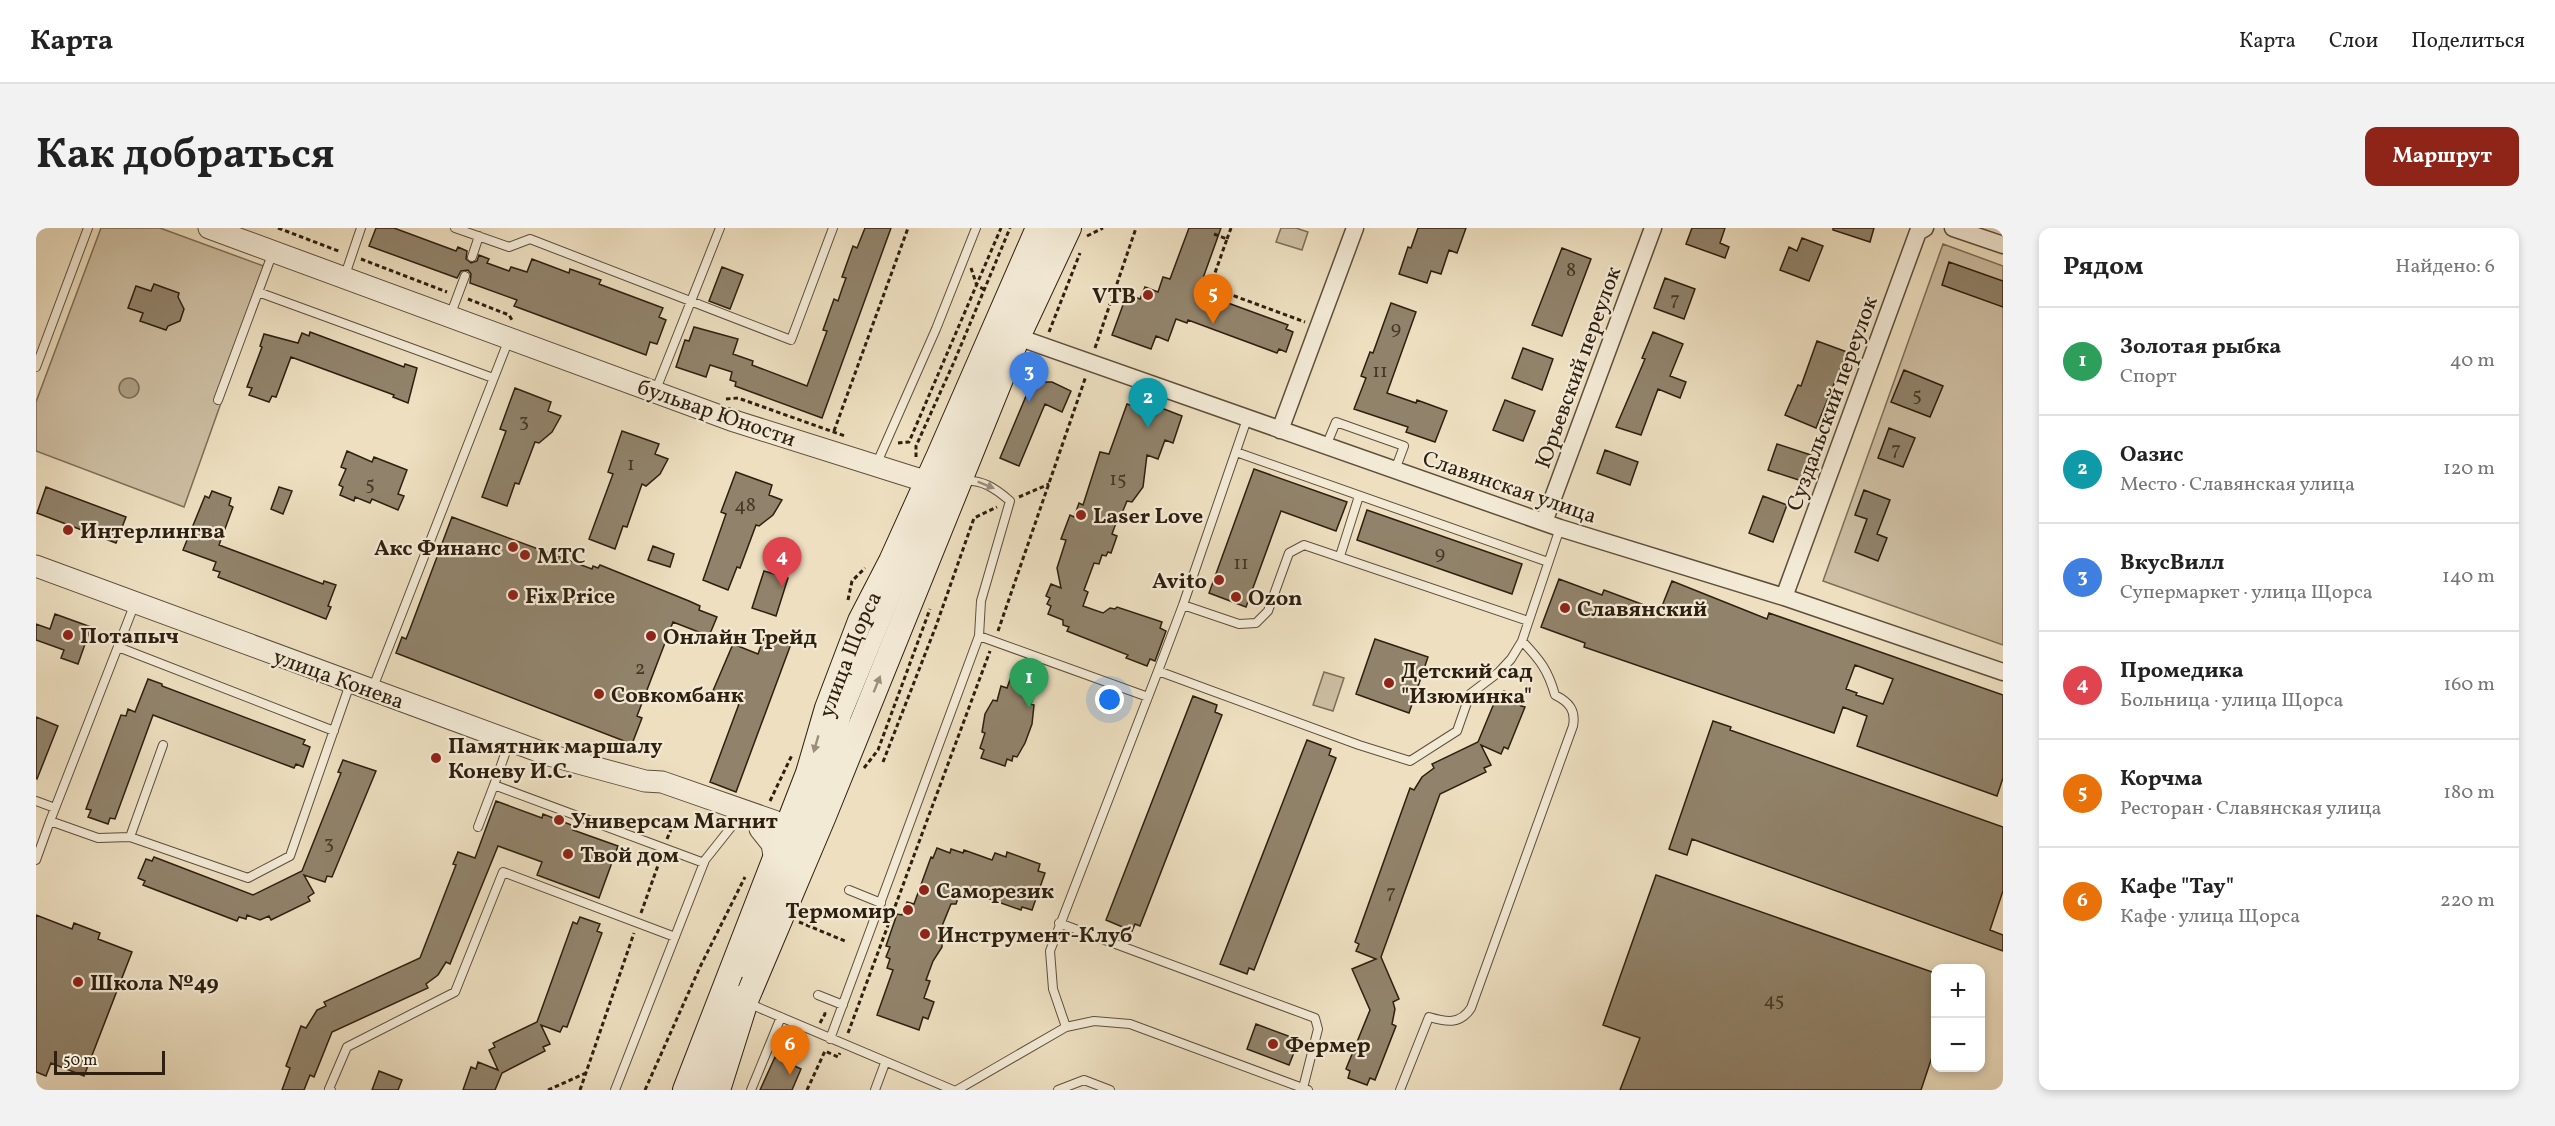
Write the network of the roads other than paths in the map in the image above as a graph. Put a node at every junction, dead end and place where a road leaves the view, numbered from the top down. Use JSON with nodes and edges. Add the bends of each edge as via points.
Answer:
{"nodes":[{"id":1,"x":88,"y":228,"type":"edge"},
{"id":2,"x":209,"y":228,"type":"edge"},
{"id":3,"x":361,"y":228,"type":"edge"},
{"id":4,"x":455,"y":228,"type":"edge"},
{"id":5,"x":720,"y":228,"type":"edge"},
{"id":6,"x":833,"y":228,"type":"edge"},
{"id":7,"x":976,"y":228,"type":"edge"},
{"id":8,"x":1038,"y":228,"type":"edge"},
{"id":9,"x":1052,"y":228,"type":"edge"},
{"id":10,"x":1355,"y":228,"type":"edge"},
{"id":11,"x":1653,"y":228,"type":"edge"},
{"id":12,"x":1925,"y":228,"type":"edge"},
{"id":13,"x":1953,"y":228,"type":"edge"},
{"id":14,"x":479,"y":236,"type":"junction"},
{"id":15,"x":1076,"y":237,"type":"edge"},
{"id":16,"x":2003,"y":245,"type":"edge"},
{"id":17,"x":273,"y":252,"type":"junction"},
{"id":18,"x":472,"y":257,"type":"dead end"},
{"id":19,"x":465,"y":276,"type":"dead end"},
{"id":20,"x":344,"y":278,"type":"junction"},
{"id":21,"x":258,"y":292,"type":"junction"},
{"id":22,"x":691,"y":302,"type":"junction"},
{"id":23,"x":450,"y":316,"type":"junction"},
{"id":24,"x":1008,"y":320,"type":"junction"},
{"id":25,"x":511,"y":330,"type":"junction"},
{"id":26,"x":36,"y":367,"type":"edge"},
{"id":27,"x":493,"y":378,"type":"junction"},
{"id":28,"x":655,"y":392,"type":"junction"},
{"id":29,"x":218,"y":400,"type":"dead end"},
{"id":30,"x":1247,"y":419,"type":"junction"},
{"id":31,"x":1280,"y":430,"type":"junction"},
{"id":32,"x":1326,"y":446,"type":"junction"},
{"id":33,"x":1236,"y":452,"type":"junction"},
{"id":34,"x":876,"y":466,"type":"junction"},
{"id":35,"x":1395,"y":470,"type":"junction"},
{"id":36,"x":940,"y":485,"type":"junction"},
{"id":37,"x":1359,"y":495,"type":"junction"},
{"id":38,"x":1544,"y":522,"type":"junction"},
{"id":39,"x":1560,"y":528,"type":"junction"},
{"id":40,"x":1340,"y":556,"type":"junction"},
{"id":41,"x":1548,"y":562,"type":"junction"},
{"id":42,"x":36,"y":566,"type":"edge"},
{"id":43,"x":1784,"y":597,"type":"junction"},
{"id":44,"x":135,"y":603,"type":"junction"},
{"id":45,"x":1183,"y":605,"type":"junction"},
{"id":46,"x":1528,"y":621,"type":"junction"},
{"id":47,"x":980,"y":636,"type":"junction"},
{"id":48,"x":1522,"y":641,"type":"junction"},
{"id":49,"x":118,"y":647,"type":"junction"},
{"id":50,"x":1158,"y":671,"type":"junction"},
{"id":51,"x":2003,"y":672,"type":"edge"},
{"id":52,"x":351,"y":682,"type":"junction"},
{"id":53,"x":372,"y":690,"type":"junction"},
{"id":54,"x":1148,"y":697,"type":"junction"},
{"id":55,"x":334,"y":731,"type":"junction"},
{"id":56,"x":510,"y":740,"type":"junction"},
{"id":57,"x":163,"y":745,"type":"dead end"},
{"id":58,"x":645,"y":781,"type":"junction"},
{"id":59,"x":494,"y":785,"type":"junction"},
{"id":60,"x":36,"y":801,"type":"edge"},
{"id":61,"x":55,"y":808,"type":"junction"},
{"id":62,"x":824,"y":816,"type":"junction"},
{"id":63,"x":50,"y":821,"type":"junction"},
{"id":64,"x":736,"y":821,"type":"junction"},
{"id":65,"x":478,"y":827,"type":"dead end"},
{"id":66,"x":785,"y":827,"type":"junction"},
{"id":67,"x":130,"y":837,"type":"junction"},
{"id":68,"x":36,"y":860,"type":"edge"},
{"id":69,"x":704,"y":863,"type":"junction"},
{"id":70,"x":802,"y":867,"type":"junction"},
{"id":71,"x":849,"y":890,"type":"dead end"},
{"id":72,"x":880,"y":903,"type":"junction"},
{"id":73,"x":1059,"y":923,"type":"junction"},
{"id":74,"x":675,"y":937,"type":"junction"},
{"id":75,"x":818,"y":995,"type":"dead end"},
{"id":76,"x":747,"y":999,"type":"junction"},
{"id":77,"x":843,"y":1005,"type":"junction"},
{"id":78,"x":781,"y":1017,"type":"junction"},
{"id":79,"x":1066,"y":1027,"type":"junction"},
{"id":80,"x":830,"y":1039,"type":"junction"},
{"id":81,"x":885,"y":1063,"type":"junction"},
{"id":82,"x":1306,"y":1089,"type":"edge"},
{"id":83,"x":331,"y":1090,"type":"edge"},
{"id":84,"x":615,"y":1090,"type":"edge"},
{"id":85,"x":684,"y":1090,"type":"edge"},
{"id":86,"x":700,"y":1090,"type":"edge"},
{"id":87,"x":718,"y":1090,"type":"edge"},
{"id":88,"x":751,"y":1090,"type":"edge"},
{"id":89,"x":876,"y":1090,"type":"edge"},
{"id":90,"x":955,"y":1090,"type":"edge"},
{"id":91,"x":1058,"y":1090,"type":"edge"},
{"id":92,"x":1110,"y":1090,"type":"edge"},
{"id":93,"x":1400,"y":1090,"type":"edge"}],
"edges":[{"from":1,"to":26,"type":"lane"},
{"from":2,"to":17,"type":"street","name":"бульвар Юности"},
{"from":3,"to":20,"type":"lane"},
{"from":4,"to":14,"type":"lane"},
{"from":5,"to":22,"type":"lane"},
{"from":6,"to":22,"type":"lane","via":[[791,340]]},
{"from":7,"to":34,"type":"lane"},
{"from":8,"to":24,"type":"main road","name":"улица Щорса"},
{"from":9,"to":24,"type":"street","name":"улица Щорса"},
{"from":10,"to":31,"type":"street"},
{"from":11,"to":38,"type":"street","name":"Юрьевский переулок"},
{"from":12,"to":43,"type":"street","name":"Суздальский переулок","via":[[1918,232]]},
{"from":13,"to":16,"type":"street"},
{"from":14,"to":18,"type":"lane"},
{"from":14,"to":22,"type":"lane","via":[[509,247],[530,239]]},
{"from":15,"to":24,"type":"main road","name":"улица Щорса","via":[[1031,309]]},
{"from":17,"to":20,"type":"street","name":"бульвар Юности"},
{"from":17,"to":21,"type":"lane"},
{"from":19,"to":23,"type":"lane"},
{"from":20,"to":23,"type":"street","name":"бульвар Юности"},
{"from":21,"to":27,"type":"lane"},
{"from":21,"to":29,"type":"lane"},
{"from":22,"to":28,"type":"lane"},
{"from":23,"to":25,"type":"street","name":"бульвар Юности"},
{"from":24,"to":30,"type":"street","name":"Славянская улица"},
{"from":24,"to":36,"type":"main road","name":"улица Щорса"},
{"from":24,"to":36,"type":"main road","name":"улица Щорса","via":[[982,356]]},
{"from":25,"to":27,"type":"lane"},
{"from":25,"to":28,"type":"street","name":"бульвар Юности"},
{"from":27,"to":53,"type":"lane"},
{"from":28,"to":34,"type":"street","name":"бульвар Юности"},
{"from":30,"to":31,"type":"street","name":"Славянская улица"},
{"from":30,"to":33,"type":"lane"},
{"from":31,"to":32,"type":"street","name":"Славянская улица"},
{"from":32,"to":35,"type":"street","name":"Славянская улица"},
{"from":32,"to":35,"type":"lane","via":[[1336,422],[1404,446]]},
{"from":33,"to":37,"type":"lane"},
{"from":33,"to":45,"type":"lane"},
{"from":34,"to":36,"type":"street","name":"бульвар Юности"},
{"from":35,"to":38,"type":"street","name":"Славянская улица"},
{"from":36,"to":47,"type":"lane","one_way":true,"via":[[974,480],[993,486],[1010,501],[981,601]]},
{"from":62,"to":36,"type":"main road","name":"улица Щорса","one_way":true,"via":[[943,519]]},
{"from":36,"to":66,"type":"main road","name":"улица Щорса","via":[[891,561],[860,621],[827,708],[808,773]]},
{"from":37,"to":40,"type":"lane"},
{"from":37,"to":41,"type":"lane"},
{"from":38,"to":39,"type":"street","name":"Славянская улица"},
{"from":39,"to":41,"type":"lane"},
{"from":39,"to":43,"type":"street","name":"Славянская улица"},
{"from":40,"to":45,"type":"lane","via":[[1304,545],[1289,553],[1268,610],[1256,623],[1239,624]]},
{"from":40,"to":46,"type":"lane"},
{"from":41,"to":46,"type":"lane"},
{"from":42,"to":44,"type":"street","name":"улица Конева"},
{"from":43,"to":51,"type":"street","name":"Славянская улица"},
{"from":44,"to":49,"type":"lane"},
{"from":44,"to":52,"type":"street","name":"улица Конева"},
{"from":45,"to":50,"type":"lane"},
{"from":46,"to":48,"type":"lane"},
{"from":47,"to":54,"type":"lane"},
{"from":47,"to":72,"type":"lane"},
{"from":48,"to":50,"type":"lane","via":[[1511,659],[1470,694],[1457,732],[1410,761]]},
{"from":48,"to":93,"type":"lane","via":[[1543,663],[1555,695],[1569,703],[1574,726],[1471,1008],[1452,1022],[1429,1017]]},
{"from":49,"to":55,"type":"lane"},
{"from":49,"to":61,"type":"lane"},
{"from":50,"to":54,"type":"lane"},
{"from":52,"to":53,"type":"street","name":"улица Конева"},
{"from":52,"to":55,"type":"lane"},
{"from":53,"to":56,"type":"street","name":"улица Конева"},
{"from":54,"to":73,"type":"lane"},
{"from":55,"to":67,"type":"lane","via":[[290,856],[248,878]]},
{"from":56,"to":58,"type":"street","name":"улица Конева"},
{"from":56,"to":59,"type":"lane"},
{"from":57,"to":67,"type":"lane"},
{"from":58,"to":64,"type":"street","name":"улица Конева","via":[[662,793]]},
{"from":58,"to":66,"type":"street","name":"улица Конева","via":[[662,782]]},
{"from":59,"to":65,"type":"lane"},
{"from":59,"to":69,"type":"lane"},
{"from":60,"to":61,"type":"lane"},
{"from":61,"to":63,"type":"lane"},
{"from":62,"to":66,"type":"street"},
{"from":62,"to":70,"type":"main road","name":"улица Щорса"},
{"from":63,"to":67,"type":"lane","via":[[98,838]]},
{"from":63,"to":68,"type":"lane"},
{"from":64,"to":66,"type":"street","name":"улица Конева"},
{"from":64,"to":69,"type":"lane"},
{"from":66,"to":70,"type":"street"},
{"from":66,"to":85,"type":"main road","name":"улица Щорса"},
{"from":66,"to":86,"type":"street","name":"улица Щорса","via":[[738,984]]},
{"from":69,"to":74,"type":"lane"},
{"from":70,"to":76,"type":"main road","name":"улица Щорса"},
{"from":71,"to":72,"type":"lane"},
{"from":72,"to":77,"type":"lane"},
{"from":73,"to":79,"type":"lane","via":[[1050,951],[1050,970]]},
{"from":73,"to":82,"type":"lane","via":[[1315,1018],[1318,1029]]},
{"from":74,"to":83,"type":"lane","via":[[502,872],[454,992],[347,1047]]},
{"from":74,"to":84,"type":"lane"},
{"from":75,"to":77,"type":"lane"},
{"from":76,"to":78,"type":"lane"},
{"from":76,"to":87,"type":"main road","name":"улица Щорса"},
{"from":77,"to":80,"type":"lane"},
{"from":78,"to":80,"type":"lane"},
{"from":78,"to":88,"type":"lane"},
{"from":79,"to":82,"type":"lane","via":[[1094,1021],[1130,1024]]},
{"from":79,"to":90,"type":"lane"},
{"from":80,"to":81,"type":"lane"},
{"from":81,"to":89,"type":"lane"},
{"from":81,"to":90,"type":"lane"},
{"from":91,"to":92,"type":"lane","via":[[1084,1080]]}]}
